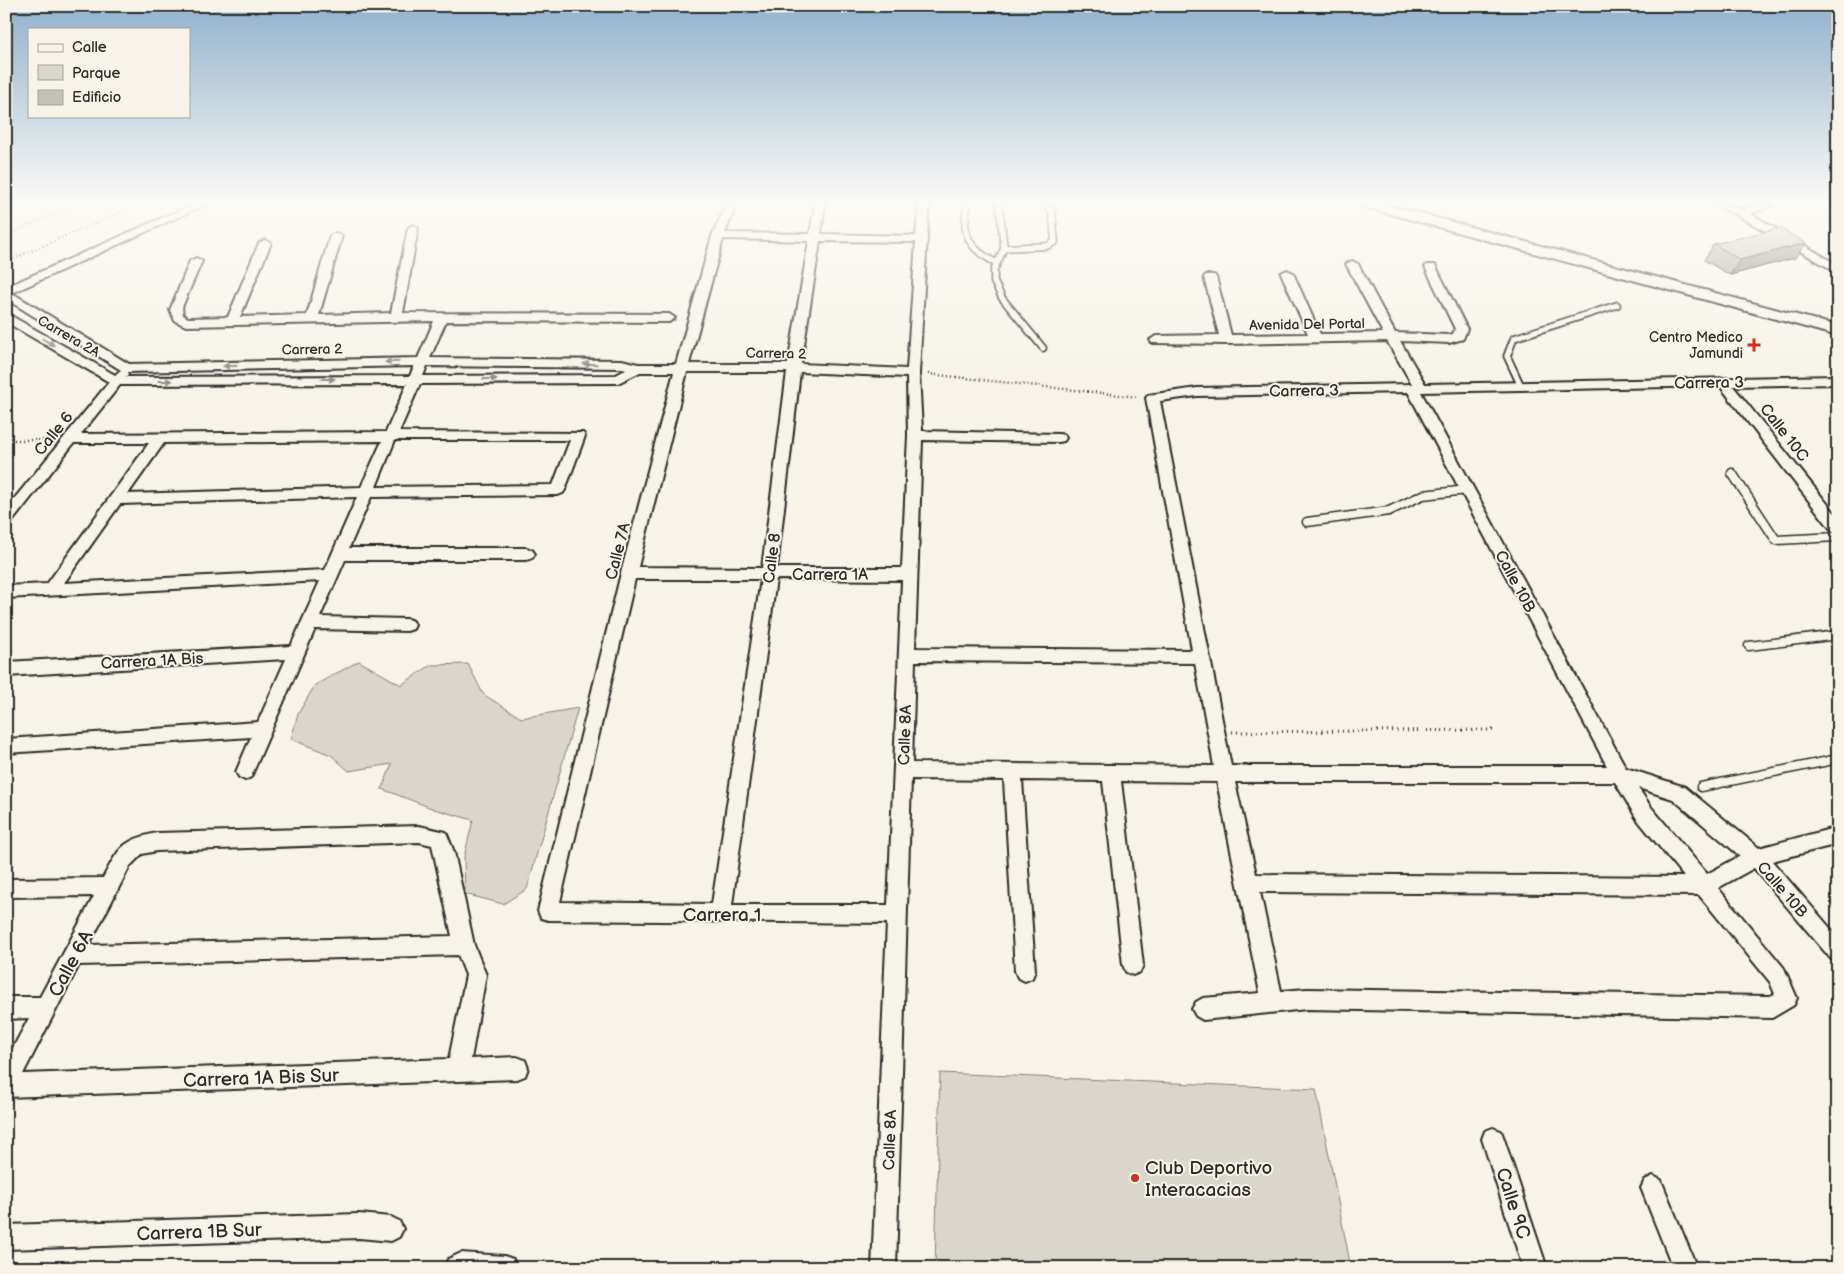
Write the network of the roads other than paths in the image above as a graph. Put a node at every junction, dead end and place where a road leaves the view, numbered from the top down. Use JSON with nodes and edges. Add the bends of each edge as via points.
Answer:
{"nodes":[{"id":1,"x":73,"y":262,"type":"edge"},
{"id":2,"x":195,"y":262,"type":"edge"},
{"id":3,"x":257,"y":262,"type":"edge"},
{"id":4,"x":328,"y":262,"type":"edge"},
{"id":5,"x":406,"y":262,"type":"edge"},
{"id":6,"x":711,"y":262,"type":"edge"},
{"id":7,"x":810,"y":262,"type":"edge"},
{"id":8,"x":920,"y":262,"type":"edge"},
{"id":9,"x":1587,"y":262,"type":"edge"},
{"id":10,"x":1617,"y":262,"type":"edge"},
{"id":11,"x":1825,"y":262,"type":"edge"},
{"id":12,"x":997,"y":263,"type":"edge"},
{"id":13,"x":1352,"y":264,"type":"dead end"},
{"id":14,"x":1431,"y":268,"type":"dead end"},
{"id":15,"x":1838,"y":270,"type":"edge"},
{"id":16,"x":1287,"y":273,"type":"dead end"},
{"id":17,"x":1210,"y":278,"type":"dead end"},
{"id":18,"x":6,"y":293,"type":"edge"},
{"id":19,"x":1617,"y":305,"type":"dead end"},
{"id":20,"x":442,"y":316,"type":"junction"},
{"id":21,"x":6,"y":317,"type":"edge"},
{"id":22,"x":396,"y":317,"type":"junction"},
{"id":23,"x":312,"y":318,"type":"junction"},
{"id":24,"x":669,"y":318,"type":"dead end"},
{"id":25,"x":233,"y":320,"type":"junction"},
{"id":26,"x":1838,"y":322,"type":"edge"},
{"id":27,"x":1838,"y":330,"type":"edge"},
{"id":28,"x":1390,"y":337,"type":"junction"},
{"id":29,"x":1316,"y":338,"type":"junction"},
{"id":30,"x":1156,"y":340,"type":"dead end"},
{"id":31,"x":1226,"y":340,"type":"junction"},
{"id":32,"x":1044,"y":348,"type":"dead end"},
{"id":33,"x":423,"y":362,"type":"junction"},
{"id":34,"x":682,"y":367,"type":"junction"},
{"id":35,"x":126,"y":368,"type":"junction"},
{"id":36,"x":638,"y":368,"type":"junction"},
{"id":37,"x":794,"y":368,"type":"junction"},
{"id":38,"x":913,"y":373,"type":"junction"},
{"id":39,"x":416,"y":379,"type":"junction"},
{"id":40,"x":1838,"y":380,"type":"edge"},
{"id":41,"x":116,"y":381,"type":"junction"},
{"id":42,"x":1724,"y":382,"type":"junction"},
{"id":43,"x":1521,"y":386,"type":"junction"},
{"id":44,"x":1417,"y":388,"type":"junction"},
{"id":45,"x":915,"y":435,"type":"junction"},
{"id":46,"x":391,"y":436,"type":"junction"},
{"id":47,"x":160,"y":438,"type":"junction"},
{"id":48,"x":1059,"y":438,"type":"dead end"},
{"id":49,"x":69,"y":440,"type":"junction"},
{"id":50,"x":1732,"y":473,"type":"dead end"},
{"id":51,"x":1467,"y":490,"type":"junction"},
{"id":52,"x":366,"y":492,"type":"junction"},
{"id":53,"x":116,"y":499,"type":"junction"},
{"id":54,"x":6,"y":519,"type":"edge"},
{"id":55,"x":1306,"y":522,"type":"dead end"},
{"id":56,"x":1838,"y":528,"type":"edge"},
{"id":57,"x":1838,"y":537,"type":"edge"},
{"id":58,"x":340,"y":554,"type":"junction"},
{"id":59,"x":527,"y":554,"type":"dead end"},
{"id":60,"x":630,"y":573,"type":"junction"},
{"id":61,"x":769,"y":574,"type":"junction"},
{"id":62,"x":910,"y":574,"type":"junction"},
{"id":63,"x":330,"y":575,"type":"junction"},
{"id":64,"x":50,"y":590,"type":"junction"},
{"id":65,"x":6,"y":592,"type":"edge"},
{"id":66,"x":310,"y":623,"type":"junction"},
{"id":67,"x":407,"y":624,"type":"dead end"},
{"id":68,"x":1838,"y":635,"type":"edge"},
{"id":69,"x":1748,"y":646,"type":"dead end"},
{"id":70,"x":297,"y":652,"type":"junction"},
{"id":71,"x":907,"y":654,"type":"junction"},
{"id":72,"x":1203,"y":657,"type":"junction"},
{"id":73,"x":6,"y":669,"type":"edge"},
{"id":74,"x":264,"y":729,"type":"junction"},
{"id":75,"x":6,"y":746,"type":"edge"},
{"id":76,"x":1838,"y":759,"type":"edge"},
{"id":77,"x":902,"y":771,"type":"junction"},
{"id":78,"x":1012,"y":771,"type":"junction"},
{"id":79,"x":245,"y":772,"type":"dead end"},
{"id":80,"x":1111,"y":773,"type":"junction"},
{"id":81,"x":1224,"y":774,"type":"junction"},
{"id":82,"x":1620,"y":774,"type":"junction"},
{"id":83,"x":1701,"y":787,"type":"dead end"},
{"id":84,"x":1838,"y":835,"type":"edge"},
{"id":85,"x":137,"y":846,"type":"joint"},
{"id":86,"x":1756,"y":857,"type":"junction"},
{"id":87,"x":1248,"y":883,"type":"junction"},
{"id":88,"x":1704,"y":886,"type":"junction"},
{"id":89,"x":110,"y":887,"type":"junction"},
{"id":90,"x":6,"y":888,"type":"edge"},
{"id":91,"x":548,"y":911,"type":"joint"},
{"id":92,"x":721,"y":914,"type":"junction"},
{"id":93,"x":897,"y":914,"type":"junction"},
{"id":94,"x":464,"y":945,"type":"junction"},
{"id":95,"x":1838,"y":952,"type":"edge"},
{"id":96,"x":74,"y":954,"type":"junction"},
{"id":97,"x":1134,"y":965,"type":"dead end"},
{"id":98,"x":1025,"y":972,"type":"dead end"},
{"id":99,"x":1272,"y":1002,"type":"junction"},
{"id":100,"x":46,"y":1007,"type":"junction"},
{"id":101,"x":6,"y":1008,"type":"edge"},
{"id":102,"x":1203,"y":1009,"type":"dead end"},
{"id":103,"x":517,"y":1068,"type":"dead end"},
{"id":104,"x":458,"y":1069,"type":"junction"},
{"id":105,"x":6,"y":1085,"type":"edge"},
{"id":106,"x":1493,"y":1139,"type":"dead end"},
{"id":107,"x":1653,"y":1188,"type":"dead end"},
{"id":108,"x":391,"y":1229,"type":"dead end"},
{"id":109,"x":6,"y":1237,"type":"edge"},
{"id":110,"x":458,"y":1268,"type":"edge"},
{"id":111,"x":504,"y":1268,"type":"edge"},
{"id":112,"x":884,"y":1268,"type":"edge"},
{"id":113,"x":1535,"y":1268,"type":"edge"},
{"id":114,"x":1685,"y":1268,"type":"edge"}],
"edges":[{"from":1,"to":18,"type":"street"},
{"from":2,"to":25,"type":"street","via":[[180,294],[176,315],[186,322]]},
{"from":3,"to":25,"type":"street"},
{"from":4,"to":23,"type":"street"},
{"from":5,"to":22,"type":"street"},
{"from":6,"to":34,"type":"street","name":"Calle 7A"},
{"from":7,"to":37,"type":"street","name":"Calle 8"},
{"from":8,"to":38,"type":"street","name":"Calle 8A"},
{"from":9,"to":27,"type":"main road"},
{"from":10,"to":26,"type":"main road"},
{"from":11,"to":15,"type":"street"},
{"from":12,"to":32,"type":"lane","via":[[994,282],[1002,298]]},
{"from":13,"to":28,"type":"street","name":"Calle 10B"},
{"from":14,"to":28,"type":"street","name":"Avenida Del Portal","via":[[1461,329],[1459,336]]},
{"from":16,"to":29,"type":"street"},
{"from":17,"to":31,"type":"street"},
{"from":18,"to":35,"type":"street"},
{"from":19,"to":43,"type":"lane","via":[[1514,338],[1507,356]]},
{"from":20,"to":22,"type":"street"},
{"from":20,"to":24,"type":"street"},
{"from":20,"to":33,"type":"street"},
{"from":21,"to":41,"type":"street","name":"Carrera 2A","one_way":true},
{"from":22,"to":23,"type":"street"},
{"from":23,"to":25,"type":"street"},
{"from":28,"to":29,"type":"street","name":"Avenida Del Portal"},
{"from":28,"to":44,"type":"street","name":"Calle 10B"},
{"from":29,"to":31,"type":"street","name":"Avenida Del Portal"},
{"from":30,"to":31,"type":"street","name":"Avenida Del Portal"},
{"from":33,"to":35,"type":"street","name":"Carrera 2","one_way":true},
{"from":36,"to":33,"type":"street","name":"Carrera 2","one_way":true,"via":[[622,364]]},
{"from":33,"to":39,"type":"street"},
{"from":34,"to":36,"type":"street","name":"Carrera 2"},
{"from":34,"to":37,"type":"street","name":"Carrera 2"},
{"from":34,"to":60,"type":"street","name":"Calle 7A"},
{"from":35,"to":41,"type":"street","name":"Calle 6"},
{"from":39,"to":36,"type":"street","name":"Carrera 2","one_way":true,"via":[[618,378]]},
{"from":37,"to":38,"type":"street","name":"Carrera 2"},
{"from":37,"to":61,"type":"street","name":"Calle 8"},
{"from":38,"to":45,"type":"street","name":"Calle 8A"},
{"from":41,"to":39,"type":"street","name":"Carrera 2","one_way":true},
{"from":39,"to":46,"type":"street"},
{"from":40,"to":42,"type":"street","name":"Carrera 3"},
{"from":41,"to":49,"type":"street","name":"Calle 6"},
{"from":42,"to":43,"type":"street","name":"Carrera 3"},
{"from":42,"to":56,"type":"street","name":"Calle 10C"},
{"from":43,"to":44,"type":"street","name":"Carrera 3"},
{"from":44,"to":51,"type":"street","name":"Calle 10B"},
{"from":44,"to":72,"type":"street","name":"Carrera 3","via":[[1197,392],[1153,398]]},
{"from":45,"to":48,"type":"street"},
{"from":45,"to":62,"type":"street","name":"Calle 8A"},
{"from":46,"to":47,"type":"street"},
{"from":46,"to":52,"type":"street"},
{"from":46,"to":52,"type":"street","via":[[578,436],[558,490]]},
{"from":47,"to":49,"type":"street"},
{"from":47,"to":53,"type":"street"},
{"from":49,"to":54,"type":"street","name":"Calle 6"},
{"from":50,"to":57,"type":"lane","via":[[1776,540]]},
{"from":51,"to":55,"type":"lane","via":[[1422,495],[1389,511]]},
{"from":51,"to":82,"type":"street","name":"Calle 10B"},
{"from":52,"to":53,"type":"street"},
{"from":52,"to":58,"type":"street"},
{"from":53,"to":64,"type":"street"},
{"from":58,"to":59,"type":"street"},
{"from":58,"to":63,"type":"street"},
{"from":60,"to":61,"type":"street","name":"Carrera 1A"},
{"from":60,"to":91,"type":"street","name":"Calle 7A"},
{"from":61,"to":62,"type":"street","name":"Carrera 1A"},
{"from":61,"to":92,"type":"street","name":"Calle 8"},
{"from":62,"to":71,"type":"street","name":"Calle 8A"},
{"from":63,"to":64,"type":"street"},
{"from":63,"to":66,"type":"street"},
{"from":64,"to":65,"type":"street"},
{"from":66,"to":67,"type":"street"},
{"from":66,"to":70,"type":"street"},
{"from":68,"to":69,"type":"lane"},
{"from":70,"to":73,"type":"street","name":"Carrera 1A Bis"},
{"from":70,"to":74,"type":"street"},
{"from":71,"to":72,"type":"street"},
{"from":71,"to":77,"type":"street","name":"Calle 8A"},
{"from":72,"to":81,"type":"street"},
{"from":74,"to":75,"type":"street"},
{"from":74,"to":79,"type":"street"},
{"from":76,"to":83,"type":"lane"},
{"from":77,"to":78,"type":"street"},
{"from":77,"to":93,"type":"street","name":"Calle 8A"},
{"from":78,"to":80,"type":"street"},
{"from":78,"to":98,"type":"street"},
{"from":80,"to":81,"type":"street"},
{"from":80,"to":97,"type":"street"},
{"from":81,"to":82,"type":"street"},
{"from":81,"to":87,"type":"street"},
{"from":82,"to":86,"type":"street","name":"Calle 10B","via":[[1679,793]]},
{"from":82,"to":88,"type":"street","name":"Calle 10B","via":[[1644,813]]},
{"from":84,"to":86,"type":"street"},
{"from":85,"to":89,"type":"street","name":"Calle 6A","via":[[123,860]]},
{"from":85,"to":94,"type":"street","via":[[157,842],[410,834],[439,838]]},
{"from":86,"to":88,"type":"street"},
{"from":86,"to":95,"type":"street","name":"Calle 10B"},
{"from":87,"to":88,"type":"street"},
{"from":87,"to":99,"type":"street"},
{"from":88,"to":99,"type":"street","name":"Calle 10B","via":[[1777,975],[1787,998],[1772,1007],[1307,999]]},
{"from":89,"to":90,"type":"street"},
{"from":89,"to":96,"type":"street","name":"Calle 6A"},
{"from":91,"to":92,"type":"street","name":"Carrera 1"},
{"from":92,"to":93,"type":"street","name":"Carrera 1"},
{"from":93,"to":112,"type":"street","name":"Calle 8A"},
{"from":94,"to":96,"type":"street"},
{"from":94,"to":104,"type":"street","via":[[476,975]]},
{"from":96,"to":100,"type":"street","name":"Calle 6A"},
{"from":99,"to":102,"type":"street"},
{"from":100,"to":101,"type":"street"},
{"from":100,"to":105,"type":"street","name":"Calle 6A"},
{"from":103,"to":104,"type":"street","name":"Carrera 1A Bis Sur"},
{"from":104,"to":105,"type":"street","name":"Carrera 1A Bis Sur"},
{"from":106,"to":113,"type":"street","name":"Calle 9C"},
{"from":107,"to":114,"type":"street"},
{"from":108,"to":109,"type":"street","name":"Carrera 1B Sur","via":[[360,1226]]},
{"from":110,"to":111,"type":"street","via":[[462,1265]]}]}
